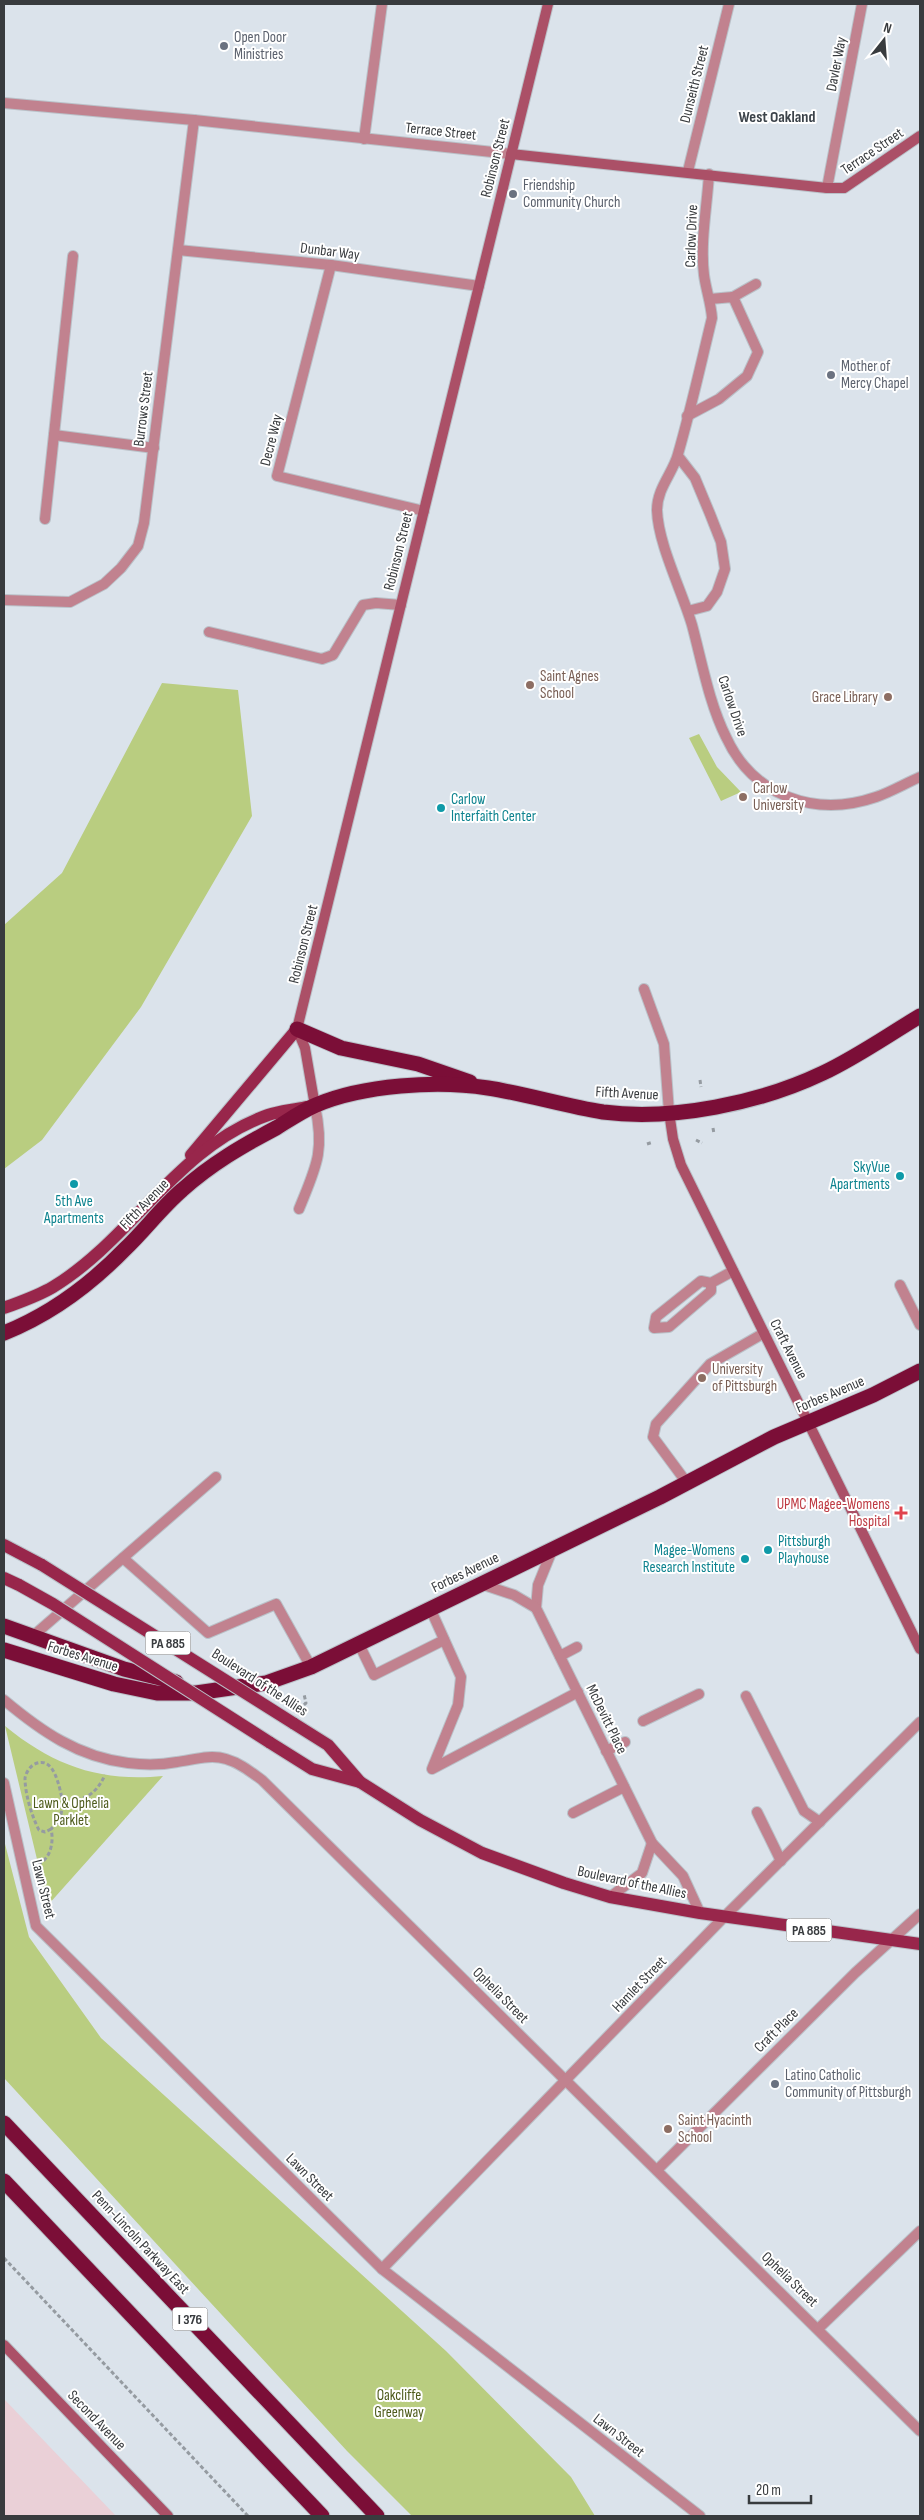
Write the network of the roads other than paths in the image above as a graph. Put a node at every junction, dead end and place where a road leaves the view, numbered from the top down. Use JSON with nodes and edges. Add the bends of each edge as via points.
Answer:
{"nodes":[{"id":1,"x":382,"y":4,"type":"edge"},
{"id":2,"x":548,"y":4,"type":"edge"},
{"id":3,"x":729,"y":4,"type":"edge"},
{"id":4,"x":862,"y":4,"type":"edge"},
{"id":5,"x":4,"y":104,"type":"edge"},
{"id":6,"x":194,"y":120,"type":"junction"},
{"id":7,"x":920,"y":136,"type":"edge"},
{"id":8,"x":364,"y":139,"type":"junction"},
{"id":9,"x":511,"y":154,"type":"junction"},
{"id":10,"x":688,"y":172,"type":"junction"},
{"id":11,"x":709,"y":174,"type":"junction"},
{"id":12,"x":827,"y":188,"type":"junction"},
{"id":13,"x":178,"y":250,"type":"junction"},
{"id":14,"x":73,"y":256,"type":"dead end"},
{"id":15,"x":331,"y":265,"type":"junction"},
{"id":16,"x":756,"y":284,"type":"dead end"},
{"id":17,"x":479,"y":286,"type":"junction"},
{"id":18,"x":733,"y":297,"type":"junction"},
{"id":19,"x":710,"y":299,"type":"junction"},
{"id":20,"x":688,"y":416,"type":"junction"},
{"id":21,"x":54,"y":435,"type":"junction"},
{"id":22,"x":154,"y":448,"type":"junction"},
{"id":23,"x":678,"y":456,"type":"junction"},
{"id":24,"x":424,"y":511,"type":"junction"},
{"id":25,"x":45,"y":518,"type":"dead end"},
{"id":26,"x":4,"y":600,"type":"edge"},
{"id":27,"x":401,"y":605,"type":"junction"},
{"id":28,"x":688,"y":611,"type":"junction"},
{"id":29,"x":209,"y":632,"type":"dead end"},
{"id":30,"x":920,"y":776,"type":"edge"},
{"id":31,"x":644,"y":990,"type":"dead end"},
{"id":32,"x":920,"y":1016,"type":"edge"},
{"id":33,"x":297,"y":1029,"type":"junction"},
{"id":34,"x":486,"y":1087,"type":"junction"},
{"id":35,"x":315,"y":1106,"type":"junction"},
{"id":36,"x":669,"y":1112,"type":"junction"},
{"id":37,"x":177,"y":1173,"type":"junction"},
{"id":38,"x":299,"y":1209,"type":"dead end"},
{"id":39,"x":733,"y":1271,"type":"junction"},
{"id":40,"x":711,"y":1283,"type":"junction"},
{"id":41,"x":900,"y":1285,"type":"dead end"},
{"id":42,"x":4,"y":1308,"type":"edge"},
{"id":43,"x":920,"y":1325,"type":"edge"},
{"id":44,"x":4,"y":1333,"type":"edge"},
{"id":45,"x":764,"y":1333,"type":"junction"},
{"id":46,"x":920,"y":1371,"type":"edge"},
{"id":47,"x":808,"y":1422,"type":"junction"},
{"id":48,"x":216,"y":1477,"type":"dead end"},
{"id":49,"x":687,"y":1483,"type":"junction"},
{"id":50,"x":4,"y":1545,"type":"edge"},
{"id":51,"x":554,"y":1547,"type":"junction"},
{"id":52,"x":123,"y":1558,"type":"junction"},
{"id":53,"x":4,"y":1578,"type":"edge"},
{"id":54,"x":481,"y":1584,"type":"junction"},
{"id":55,"x":430,"y":1608,"type":"junction"},
{"id":56,"x":536,"y":1608,"type":"junction"},
{"id":57,"x":4,"y":1626,"type":"edge"},
{"id":58,"x":34,"y":1636,"type":"junction"},
{"id":59,"x":444,"y":1640,"type":"junction"},
{"id":60,"x":358,"y":1642,"type":"junction"},
{"id":61,"x":577,"y":1647,"type":"dead end"},
{"id":62,"x":920,"y":1649,"type":"edge"},
{"id":63,"x":4,"y":1650,"type":"edge"},
{"id":64,"x":560,"y":1656,"type":"junction"},
{"id":65,"x":311,"y":1667,"type":"junction"},
{"id":66,"x":223,"y":1688,"type":"junction"},
{"id":67,"x":578,"y":1692,"type":"junction"},
{"id":68,"x":699,"y":1694,"type":"dead end"},
{"id":69,"x":746,"y":1696,"type":"dead end"},
{"id":70,"x":4,"y":1700,"type":"edge"},
{"id":71,"x":643,"y":1721,"type":"dead end"},
{"id":72,"x":920,"y":1722,"type":"edge"},
{"id":73,"x":624,"y":1742,"type":"dead end"},
{"id":74,"x":606,"y":1751,"type":"junction"},
{"id":75,"x":360,"y":1782,"type":"junction"},
{"id":76,"x":4,"y":1783,"type":"edge"},
{"id":77,"x":624,"y":1787,"type":"junction"},
{"id":78,"x":757,"y":1812,"type":"dead end"},
{"id":79,"x":573,"y":1813,"type":"dead end"},
{"id":80,"x":820,"y":1822,"type":"junction"},
{"id":81,"x":652,"y":1843,"type":"junction"},
{"id":82,"x":781,"y":1861,"type":"junction"},
{"id":83,"x":610,"y":1897,"type":"junction"},
{"id":84,"x":700,"y":1913,"type":"junction"},
{"id":85,"x":920,"y":1914,"type":"edge"},
{"id":86,"x":724,"y":1917,"type":"junction"},
{"id":87,"x":894,"y":1938,"type":"junction"},
{"id":88,"x":920,"y":1944,"type":"edge"},
{"id":89,"x":566,"y":2081,"type":"junction"},
{"id":90,"x":4,"y":2123,"type":"edge"},
{"id":91,"x":657,"y":2170,"type":"junction"},
{"id":92,"x":4,"y":2181,"type":"edge"},
{"id":93,"x":920,"y":2230,"type":"edge"},
{"id":94,"x":382,"y":2269,"type":"junction"},
{"id":95,"x":819,"y":2328,"type":"junction"},
{"id":96,"x":4,"y":2345,"type":"edge"},
{"id":97,"x":920,"y":2430,"type":"edge"},
{"id":98,"x":168,"y":2516,"type":"edge"},
{"id":99,"x":322,"y":2516,"type":"edge"},
{"id":100,"x":377,"y":2516,"type":"edge"},
{"id":101,"x":700,"y":2516,"type":"edge"}],
"edges":[{"from":1,"to":8,"type":"street"},
{"from":2,"to":9,"type":"street","name":"Robinson Street"},
{"from":3,"to":10,"type":"street","name":"Dunseith Street"},
{"from":4,"to":12,"type":"street","name":"Davler Way"},
{"from":5,"to":6,"type":"street","name":"Terrace Street"},
{"from":6,"to":8,"type":"street","name":"Terrace Street"},
{"from":6,"to":13,"type":"street","name":"Burrows Street"},
{"from":7,"to":12,"type":"street","name":"Terrace Street","via":[[844,188]]},
{"from":8,"to":9,"type":"street","name":"Terrace Street"},
{"from":9,"to":10,"type":"street","name":"Terrace Street"},
{"from":9,"to":17,"type":"street","name":"Robinson Street"},
{"from":10,"to":11,"type":"street","name":"Terrace Street"},
{"from":11,"to":12,"type":"street","name":"Terrace Street"},
{"from":11,"to":19,"type":"street","name":"Carlow Drive","via":[[704,276]]},
{"from":13,"to":15,"type":"street","name":"Dunbar Way"},
{"from":13,"to":22,"type":"street","name":"Burrows Street"},
{"from":14,"to":21,"type":"street"},
{"from":15,"to":17,"type":"street","name":"Dunbar Way"},
{"from":15,"to":24,"type":"street","name":"Decre Way","via":[[277,476]]},
{"from":16,"to":18,"type":"street"},
{"from":17,"to":24,"type":"street","name":"Robinson Street"},
{"from":18,"to":19,"type":"street"},
{"from":18,"to":20,"type":"street","via":[[758,352],[747,376],[718,400]]},
{"from":19,"to":20,"type":"street","name":"Carlow Drive","via":[[712,318]]},
{"from":20,"to":23,"type":"street","name":"Carlow Drive"},
{"from":21,"to":22,"type":"street"},
{"from":21,"to":25,"type":"street"},
{"from":22,"to":26,"type":"street","name":"Burrows Street","via":[[138,546],[121,568],[104,584],[70,602]]},
{"from":23,"to":28,"type":"street","name":"Carlow Drive","via":[[663,484],[657,509],[672,569]]},
{"from":23,"to":28,"type":"street","via":[[695,478],[710,514],[721,542],[725,569],[717,592],[707,606]]},
{"from":24,"to":27,"type":"street","name":"Robinson Street"},
{"from":27,"to":29,"type":"street","via":[[363,605],[333,655],[322,659]]},
{"from":27,"to":33,"type":"street","name":"Robinson Street"},
{"from":28,"to":30,"type":"street","name":"Carlow Drive","via":[[726,738],[753,777],[763,785],[791,799],[826,804],[876,797]]},
{"from":31,"to":36,"type":"street","via":[[664,1044]]},
{"from":32,"to":36,"type":"highway","name":"Fifth Avenue","via":[[841,1064],[789,1087],[707,1108]]},
{"from":33,"to":34,"type":"highway","via":[[341,1048],[418,1064]]},
{"from":33,"to":35,"type":"street","via":[[305,1048]]},
{"from":33,"to":37,"type":"main road"},
{"from":34,"to":35,"type":"highway","name":"Fifth Avenue","via":[[406,1087],[345,1096]]},
{"from":34,"to":36,"type":"highway","name":"Fifth Avenue","via":[[603,1112]]},
{"from":35,"to":37,"type":"main road","name":"Fifth Avenue","via":[[269,1114],[238,1129]]},
{"from":35,"to":38,"type":"street","via":[[321,1144]]},
{"from":35,"to":44,"type":"highway","name":"Fifth Avenue","via":[[208,1168],[181,1190],[126,1249],[78,1290],[20,1327]]},
{"from":36,"to":39,"type":"street","name":"Craft Avenue","via":[[672,1139],[681,1165]]},
{"from":37,"to":42,"type":"main road","name":"Fifth Avenue","via":[[78,1269],[52,1288]]},
{"from":39,"to":40,"type":"street"},
{"from":39,"to":45,"type":"street","name":"Craft Avenue"},
{"from":40,"to":40,"type":"street","via":[[701,1281],[656,1317],[654,1328],[669,1328],[711,1291]]},
{"from":41,"to":43,"type":"street"},
{"from":45,"to":47,"type":"street","name":"Craft Avenue"},
{"from":45,"to":49,"type":"street","via":[[710,1364],[656,1424],[653,1437]]},
{"from":46,"to":47,"type":"highway","name":"Forbes Avenue"},
{"from":47,"to":49,"type":"highway","name":"Forbes Avenue"},
{"from":47,"to":62,"type":"street","name":"Craft Avenue"},
{"from":48,"to":52,"type":"street"},
{"from":49,"to":51,"type":"highway","name":"Forbes Avenue"},
{"from":50,"to":75,"type":"main road","name":"Boulevard of the Allies","number":"PA 885","bridge":true,"via":[[42,1565],[328,1745]]},
{"from":51,"to":54,"type":"highway","name":"Forbes Avenue"},
{"from":51,"to":56,"type":"street","via":[[538,1585]]},
{"from":52,"to":58,"type":"street"},
{"from":52,"to":65,"type":"street","via":[[208,1633],[276,1604]]},
{"from":53,"to":75,"type":"main road","name":"Boulevard of the Allies","number":"PA 885","bridge":true,"via":[[53,1604],[312,1769]]},
{"from":54,"to":55,"type":"highway","name":"Forbes Avenue"},
{"from":54,"to":56,"type":"street","via":[[514,1595]]},
{"from":55,"to":59,"type":"street"},
{"from":55,"to":60,"type":"highway","name":"Forbes Avenue"},
{"from":56,"to":64,"type":"street","name":"McDevitt Place"},
{"from":57,"to":58,"type":"highway"},
{"from":58,"to":66,"type":"highway","via":[[153,1677]]},
{"from":59,"to":60,"type":"street","via":[[374,1675]]},
{"from":59,"to":67,"type":"street","via":[[461,1677],[458,1704],[432,1769]]},
{"from":60,"to":65,"type":"highway","name":"Forbes Avenue"},
{"from":61,"to":64,"type":"street"},
{"from":63,"to":66,"type":"highway","name":"Forbes Avenue","via":[[138,1690],[177,1694]]},
{"from":64,"to":67,"type":"street","name":"McDevitt Place"},
{"from":65,"to":66,"type":"highway","name":"Forbes Avenue","via":[[266,1683]]},
{"from":67,"to":74,"type":"street","name":"McDevitt Place"},
{"from":68,"to":71,"type":"street"},
{"from":69,"to":80,"type":"street","via":[[804,1811]]},
{"from":70,"to":89,"type":"street","name":"Ophelia Street","via":[[40,1730],[82,1753],[106,1760],[152,1765],[209,1757],[225,1758],[240,1764],[262,1780]]},
{"from":72,"to":80,"type":"street","name":"Hamlet Street"},
{"from":73,"to":74,"type":"street"},
{"from":74,"to":77,"type":"street","name":"McDevitt Place"},
{"from":75,"to":83,"type":"main road","name":"Boulevard of the Allies","number":"PA 885","via":[[420,1820],[482,1853]]},
{"from":76,"to":94,"type":"street","name":"Lawn Street","via":[[36,1926]]},
{"from":77,"to":79,"type":"street"},
{"from":77,"to":81,"type":"street","name":"McDevitt Place"},
{"from":78,"to":82,"type":"street"},
{"from":80,"to":82,"type":"street","name":"Hamlet Street"},
{"from":81,"to":83,"type":"street","via":[[642,1873]]},
{"from":81,"to":84,"type":"street","name":"McDevitt Place","via":[[683,1876]]},
{"from":82,"to":86,"type":"street","name":"Hamlet Street"},
{"from":83,"to":84,"type":"main road","name":"Boulevard of the Allies","number":"PA 885"},
{"from":84,"to":86,"type":"main road","name":"Boulevard of the Allies","number":"PA 885"},
{"from":85,"to":87,"type":"street","name":"Craft Place"},
{"from":86,"to":87,"type":"main road","name":"Boulevard of the Allies","number":"PA 885"},
{"from":86,"to":89,"type":"street","name":"Hamlet Street"},
{"from":87,"to":88,"type":"main road","name":"Boulevard of the Allies","number":"PA 885"},
{"from":87,"to":91,"type":"street","name":"Craft Place"},
{"from":89,"to":91,"type":"street","name":"Ophelia Street"},
{"from":89,"to":94,"type":"street","name":"Hamlet Street"},
{"from":90,"to":100,"type":"highway","name":"Penn-Lincoln Parkway East","number":"I 376"},
{"from":91,"to":95,"type":"street","name":"Ophelia Street"},
{"from":92,"to":99,"type":"highway","number":"I 376"},
{"from":93,"to":95,"type":"street"},
{"from":94,"to":101,"type":"street","name":"Lawn Street"},
{"from":95,"to":97,"type":"street","name":"Ophelia Street"},
{"from":96,"to":98,"type":"street","name":"Second Avenue"}]}
